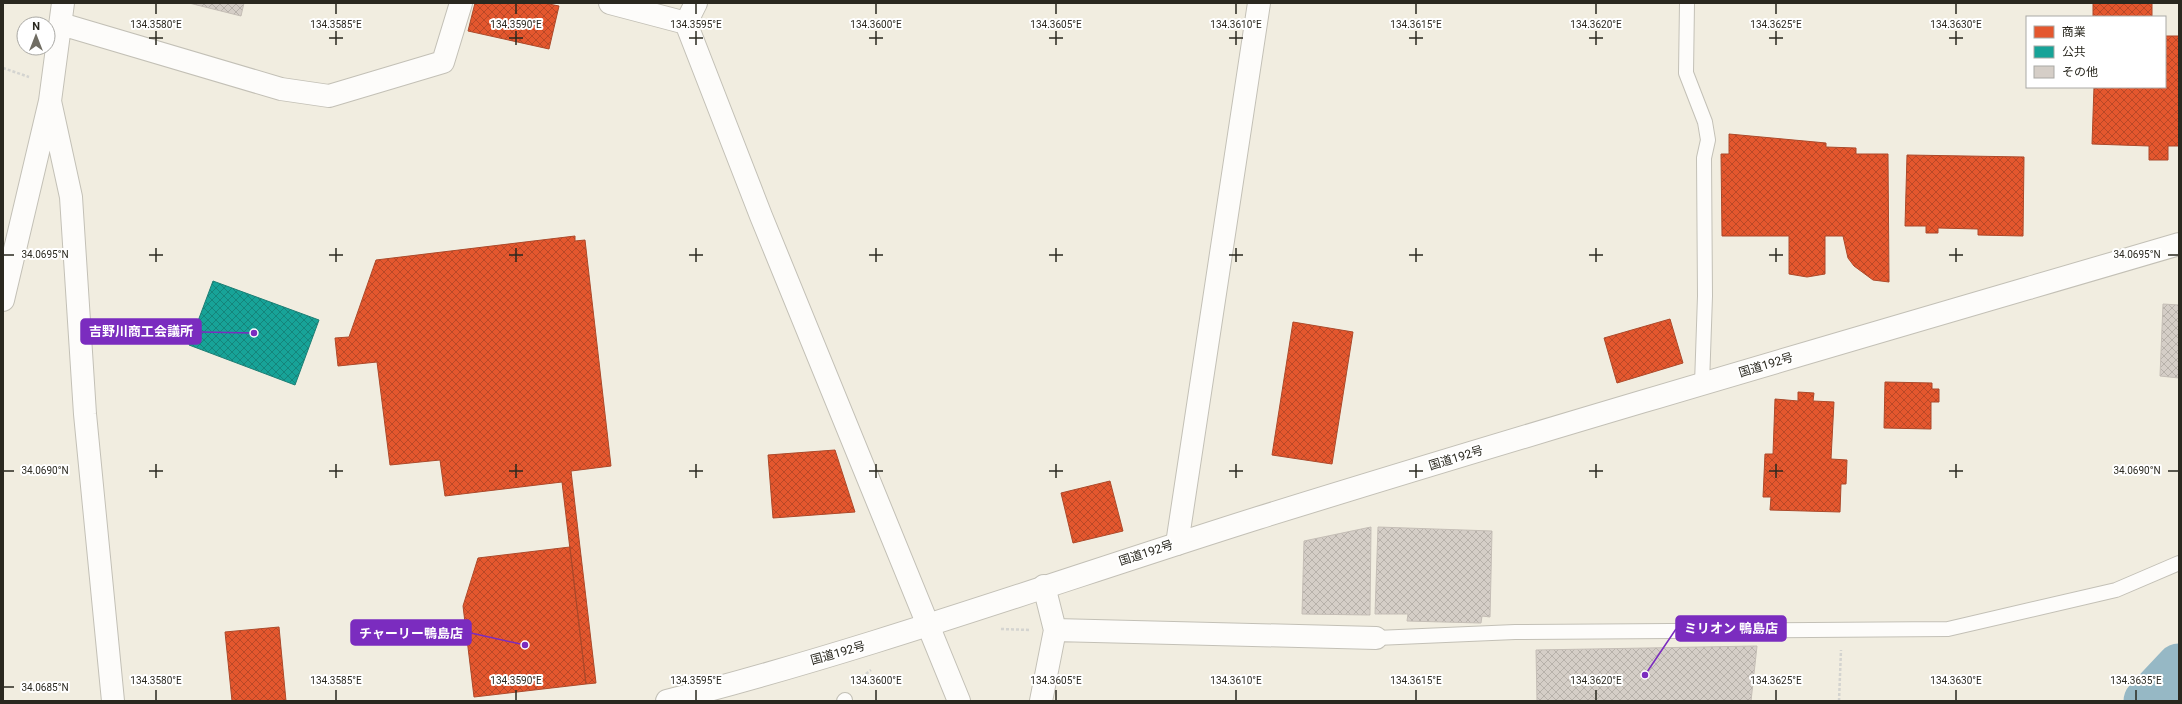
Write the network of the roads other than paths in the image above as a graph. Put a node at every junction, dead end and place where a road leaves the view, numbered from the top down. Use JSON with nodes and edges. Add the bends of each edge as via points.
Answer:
{"nodes":[{"id":1,"x":461,"y":3,"type":"edge"},
{"id":2,"x":610,"y":3,"type":"edge"},
{"id":3,"x":696,"y":3,"type":"edge"},
{"id":4,"x":1259,"y":3,"type":"edge"},
{"id":5,"x":1687,"y":3,"type":"edge"},
{"id":6,"x":62,"y":13,"type":"edge"},
{"id":7,"x":686,"y":23,"type":"junction"},
{"id":8,"x":50,"y":102,"type":"junction"},
{"id":9,"x":2179,"y":244,"type":"edge"},
{"id":10,"x":3,"y":300,"type":"edge"},
{"id":11,"x":1702,"y":384,"type":"junction"},
{"id":12,"x":1177,"y":544,"type":"junction"},
{"id":13,"x":2179,"y":563,"type":"edge"},
{"id":14,"x":1044,"y":586,"type":"junction"},
{"id":15,"x":928,"y":626,"type":"junction"},
{"id":16,"x":1055,"y":630,"type":"junction"},
{"id":17,"x":1376,"y":638,"type":"joint"},
{"id":18,"x":113,"y":701,"type":"edge"},
{"id":19,"x":667,"y":701,"type":"edge"},
{"id":20,"x":959,"y":701,"type":"edge"},
{"id":21,"x":1042,"y":701,"type":"edge"}],
"edges":[{"from":1,"to":6,"type":"main road","via":[[444,62],[329,96],[281,89]]},
{"from":2,"to":7,"type":"main road"},
{"from":3,"to":7,"type":"main road"},
{"from":4,"to":12,"type":"main road"},
{"from":5,"to":11,"type":"lane","via":[[1686,73],[1705,122],[1708,140],[1704,158],[1705,296]]},
{"from":6,"to":8,"type":"main road"},
{"from":7,"to":15,"type":"main road","via":[[764,223]]},
{"from":8,"to":10,"type":"main road"},
{"from":8,"to":18,"type":"main road","via":[[71,198],[85,414]]},
{"from":9,"to":11,"type":"main road","name":"国道192号"},
{"from":11,"to":12,"type":"main road","name":"国道192号"},
{"from":12,"to":14,"type":"main road","name":"国道192号"},
{"from":13,"to":17,"type":"lane","via":[[2116,590],[1948,629],[1515,632]]},
{"from":14,"to":15,"type":"main road","name":"国道192号"},
{"from":14,"to":16,"type":"main road"},
{"from":15,"to":19,"type":"main road","name":"国道192号"},
{"from":15,"to":20,"type":"main road"},
{"from":16,"to":17,"type":"main road"},
{"from":16,"to":21,"type":"main road"}]}
